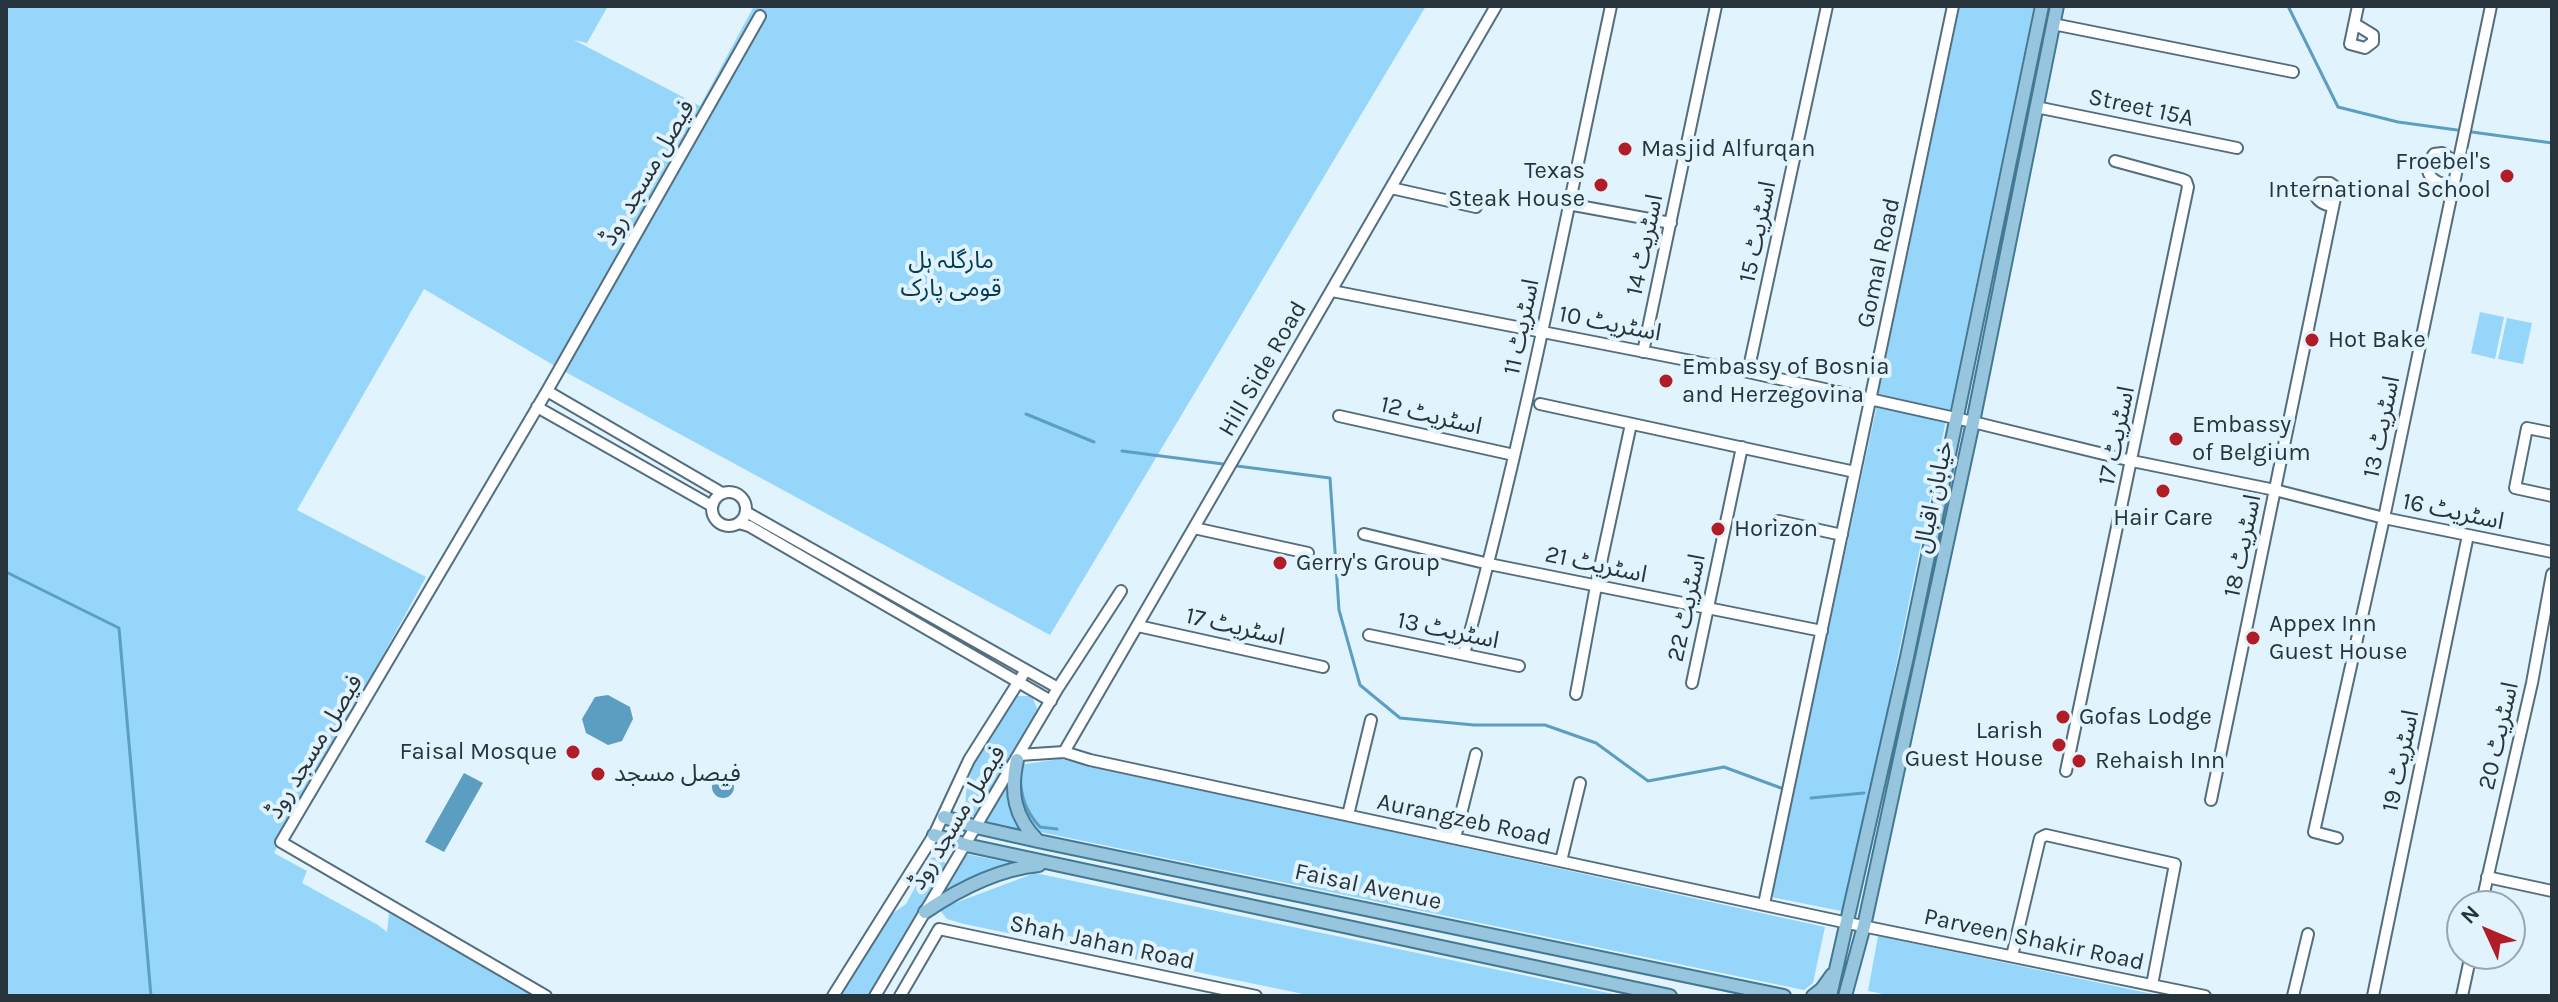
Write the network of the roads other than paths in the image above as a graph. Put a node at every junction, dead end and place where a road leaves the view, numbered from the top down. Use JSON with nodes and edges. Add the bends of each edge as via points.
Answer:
{"nodes":[{"id":1,"x":1496,"y":6,"type":"edge"},
{"id":2,"x":1611,"y":6,"type":"edge"},
{"id":3,"x":1716,"y":6,"type":"edge"},
{"id":4,"x":1827,"y":6,"type":"edge"},
{"id":5,"x":1953,"y":6,"type":"edge"},
{"id":6,"x":2042,"y":6,"type":"edge"},
{"id":7,"x":2057,"y":6,"type":"edge"},
{"id":8,"x":2358,"y":6,"type":"edge"},
{"id":9,"x":2491,"y":6,"type":"edge"},
{"id":10,"x":760,"y":16,"type":"dead end"},
{"id":11,"x":2053,"y":24,"type":"junction"},
{"id":12,"x":2355,"y":24,"type":"dead end"},
{"id":13,"x":2293,"y":72,"type":"dead end"},
{"id":14,"x":2036,"y":107,"type":"junction"},
{"id":15,"x":2237,"y":148,"type":"dead end"},
{"id":16,"x":2115,"y":161,"type":"dead end"},
{"id":17,"x":2458,"y":164,"type":"junction"},
{"id":18,"x":2454,"y":184,"type":"junction"},
{"id":19,"x":1391,"y":188,"type":"junction"},
{"id":20,"x":1568,"y":204,"type":"junction"},
{"id":21,"x":2333,"y":206,"type":"dead end"},
{"id":22,"x":1476,"y":207,"type":"dead end"},
{"id":23,"x":1671,"y":223,"type":"junction"},
{"id":24,"x":1332,"y":291,"type":"junction"},
{"id":25,"x":1541,"y":331,"type":"junction"},
{"id":26,"x":1643,"y":352,"type":"junction"},
{"id":27,"x":1748,"y":372,"type":"junction"},
{"id":28,"x":547,"y":391,"type":"junction"},
{"id":29,"x":1871,"y":399,"type":"junction"},
{"id":30,"x":1540,"y":404,"type":"dead end"},
{"id":31,"x":537,"y":407,"type":"junction"},
{"id":32,"x":1339,"y":416,"type":"dead end"},
{"id":33,"x":1958,"y":418,"type":"junction"},
{"id":34,"x":1973,"y":422,"type":"junction"},
{"id":35,"x":1631,"y":424,"type":"junction"},
{"id":36,"x":2552,"y":433,"type":"edge"},
{"id":37,"x":1742,"y":447,"type":"junction"},
{"id":38,"x":1514,"y":455,"type":"junction"},
{"id":39,"x":2132,"y":461,"type":"junction"},
{"id":40,"x":1855,"y":472,"type":"junction"},
{"id":41,"x":2275,"y":490,"type":"junction"},
{"id":42,"x":722,"y":493,"type":"junction"},
{"id":43,"x":2552,"y":496,"type":"edge"},
{"id":44,"x":712,"y":506,"type":"junction"},
{"id":45,"x":746,"y":512,"type":"junction"},
{"id":46,"x":2384,"y":518,"type":"junction"},
{"id":47,"x":1779,"y":521,"type":"dead end"},
{"id":48,"x":739,"y":523,"type":"junction"},
{"id":49,"x":1194,"y":528,"type":"junction"},
{"id":50,"x":1364,"y":534,"type":"dead end"},
{"id":51,"x":1842,"y":535,"type":"junction"},
{"id":52,"x":2468,"y":535,"type":"junction"},
{"id":53,"x":2552,"y":552,"type":"edge"},
{"id":54,"x":1308,"y":553,"type":"dead end"},
{"id":55,"x":1489,"y":564,"type":"junction"},
{"id":56,"x":2552,"y":574,"type":"edge"},
{"id":57,"x":1596,"y":586,"type":"junction"},
{"id":58,"x":1121,"y":591,"type":"dead end"},
{"id":59,"x":1706,"y":608,"type":"junction"},
{"id":60,"x":1138,"y":626,"type":"junction"},
{"id":61,"x":1822,"y":631,"type":"junction"},
{"id":62,"x":1369,"y":635,"type":"dead end"},
{"id":63,"x":1464,"y":654,"type":"junction"},
{"id":64,"x":1519,"y":666,"type":"dead end"},
{"id":65,"x":1323,"y":667,"type":"dead end"},
{"id":66,"x":1026,"y":670,"type":"junction"},
{"id":67,"x":1018,"y":683,"type":"junction"},
{"id":68,"x":1692,"y":683,"type":"dead end"},
{"id":69,"x":1058,"y":688,"type":"junction"},
{"id":70,"x":1576,"y":694,"type":"dead end"},
{"id":71,"x":1051,"y":701,"type":"junction"},
{"id":72,"x":1371,"y":720,"type":"dead end"},
{"id":73,"x":1064,"y":752,"type":"junction"},
{"id":74,"x":1476,"y":754,"type":"dead end"},
{"id":75,"x":1018,"y":758,"type":"junction"},
{"id":76,"x":2066,"y":771,"type":"dead end"},
{"id":77,"x":1580,"y":783,"type":"dead end"},
{"id":78,"x":2211,"y":800,"type":"dead end"},
{"id":79,"x":1348,"y":815,"type":"junction"},
{"id":80,"x":944,"y":817,"type":"junction"},
{"id":81,"x":976,"y":827,"type":"junction"},
{"id":82,"x":934,"y":835,"type":"junction"},
{"id":83,"x":1455,"y":838,"type":"junction"},
{"id":84,"x":2337,"y":838,"type":"dead end"},
{"id":85,"x":1038,"y":841,"type":"junction"},
{"id":86,"x":966,"y":845,"type":"junction"},
{"id":87,"x":1561,"y":861,"type":"junction"},
{"id":88,"x":1054,"y":864,"type":"junction"},
{"id":89,"x":2487,"y":877,"type":"junction"},
{"id":90,"x":2484,"y":890,"type":"edge"},
{"id":91,"x":2552,"y":891,"type":"edge"},
{"id":92,"x":1764,"y":904,"type":"junction"},
{"id":93,"x":925,"y":912,"type":"junction"},
{"id":94,"x":1856,"y":924,"type":"junction"},
{"id":95,"x":2308,"y":934,"type":"dead end"},
{"id":96,"x":2012,"y":956,"type":"junction"},
{"id":97,"x":1838,"y":963,"type":"junction"},
{"id":98,"x":1853,"y":967,"type":"junction"},
{"id":99,"x":2468,"y":970,"type":"edge"},
{"id":100,"x":2152,"y":985,"type":"junction"},
{"id":101,"x":1201,"y":990,"type":"edge"},
{"id":102,"x":546,"y":996,"type":"edge"},
{"id":103,"x":833,"y":996,"type":"edge"},
{"id":104,"x":875,"y":996,"type":"edge"},
{"id":105,"x":900,"y":996,"type":"edge"},
{"id":106,"x":1256,"y":996,"type":"edge"},
{"id":107,"x":1670,"y":996,"type":"edge"},
{"id":108,"x":1784,"y":996,"type":"edge"},
{"id":109,"x":1813,"y":996,"type":"edge"},
{"id":110,"x":1830,"y":996,"type":"edge"},
{"id":111,"x":1845,"y":996,"type":"edge"},
{"id":112,"x":1857,"y":996,"type":"edge"},
{"id":113,"x":2205,"y":996,"type":"edge"},
{"id":114,"x":2293,"y":996,"type":"edge"},
{"id":115,"x":2373,"y":996,"type":"edge"},
{"id":116,"x":2462,"y":996,"type":"edge"}],
"edges":[{"from":1,"to":19,"type":"street","name":"Hill Side Road"},
{"from":2,"to":20,"type":"street","name":"اسٹریٹ 11"},
{"from":3,"to":23,"type":"street","name":"اسٹریٹ 14"},
{"from":4,"to":27,"type":"street","name":"اسٹریٹ 15"},
{"from":5,"to":29,"type":"street","name":"Gomal Road"},
{"from":6,"to":33,"type":"main road","name":"خیابان اقبال"},
{"from":7,"to":11,"type":"main road","name":"خیابان اقبال"},
{"from":8,"to":12,"type":"street","via":[[2350,44],[2365,48],[2373,35]]},
{"from":9,"to":17,"type":"street","name":"اسٹریٹ 13"},
{"from":10,"to":28,"type":"street","name":"فیصل مسجد روڈ"},
{"from":11,"to":13,"type":"street"},
{"from":11,"to":14,"type":"main road","name":"خیابان اقبال"},
{"from":14,"to":15,"type":"street","name":"Street 15A"},
{"from":14,"to":34,"type":"main road","name":"خیابان اقبال"},
{"from":16,"to":39,"type":"street","name":"اسٹریٹ 17","via":[[2181,179],[2188,187]]},
{"from":17,"to":18,"type":"street","name":"اسٹریٹ 13"},
{"from":17,"to":18,"type":"street","via":[[2442,153],[2427,164],[2434,181]]},
{"from":18,"to":46,"type":"street","name":"اسٹریٹ 13"},
{"from":19,"to":22,"type":"street"},
{"from":19,"to":24,"type":"street","name":"Hill Side Road"},
{"from":20,"to":23,"type":"street"},
{"from":20,"to":25,"type":"street","name":"اسٹریٹ 11"},
{"from":21,"to":41,"type":"street","name":"اسٹریٹ 18"},
{"from":23,"to":26,"type":"street","name":"اسٹریٹ 14"},
{"from":24,"to":25,"type":"street","name":"اسٹریٹ 10"},
{"from":24,"to":49,"type":"street","name":"Hill Side Road"},
{"from":25,"to":26,"type":"street","name":"اسٹریٹ 10"},
{"from":25,"to":38,"type":"street","name":"اسٹریٹ 11"},
{"from":26,"to":27,"type":"street","name":"اسٹریٹ 10"},
{"from":27,"to":29,"type":"street","name":"اسٹریٹ 10"},
{"from":28,"to":31,"type":"street","name":"فیصل مسجد روڈ"},
{"from":28,"to":42,"type":"street"},
{"from":29,"to":33,"type":"street","name":"اسٹریٹ 10"},
{"from":29,"to":40,"type":"street","name":"Gomal Road"},
{"from":30,"to":35,"type":"street"},
{"from":31,"to":44,"type":"street"},
{"from":31,"to":102,"type":"street","name":"فیصل مسجد روڈ","via":[[281,842]]},
{"from":32,"to":38,"type":"street","name":"اسٹریٹ 12"},
{"from":33,"to":34,"type":"street","name":"اسٹریٹ 10"},
{"from":33,"to":94,"type":"main road","name":"خیابان اقبال"},
{"from":34,"to":39,"type":"street","name":"اسٹریٹ 16"},
{"from":34,"to":94,"type":"main road","name":"خیابان اقبال"},
{"from":35,"to":37,"type":"street"},
{"from":35,"to":57,"type":"street"},
{"from":36,"to":43,"type":"street","via":[[2527,428],[2515,488]]},
{"from":37,"to":40,"type":"street"},
{"from":37,"to":59,"type":"street","name":"اسٹریٹ 22"},
{"from":38,"to":55,"type":"street","name":"اسٹریٹ 11"},
{"from":39,"to":41,"type":"street","name":"اسٹریٹ 16"},
{"from":39,"to":76,"type":"street","name":"اسٹریٹ 17"},
{"from":40,"to":51,"type":"street","name":"Gomal Road"},
{"from":41,"to":46,"type":"street","name":"اسٹریٹ 16"},
{"from":41,"to":78,"type":"street","name":"اسٹریٹ 18"},
{"from":42,"to":44,"type":"street"},
{"from":42,"to":45,"type":"street","via":[[742,497]]},
{"from":44,"to":48,"type":"street","via":[[723,525]]},
{"from":45,"to":48,"type":"street"},
{"from":45,"to":66,"type":"street"},
{"from":46,"to":52,"type":"street","name":"اسٹریٹ 16"},
{"from":46,"to":84,"type":"street","name":"اسٹریٹ 13","via":[[2314,832]]},
{"from":47,"to":51,"type":"street"},
{"from":48,"to":67,"type":"street"},
{"from":49,"to":54,"type":"street"},
{"from":49,"to":60,"type":"street","name":"Hill Side Road"},
{"from":50,"to":55,"type":"street","name":"اسٹریٹ 21"},
{"from":51,"to":61,"type":"street","name":"Gomal Road"},
{"from":52,"to":53,"type":"street","name":"اسٹریٹ 16"},
{"from":52,"to":115,"type":"street","name":"اسٹریٹ 19"},
{"from":55,"to":57,"type":"street","name":"اسٹریٹ 21"},
{"from":55,"to":63,"type":"street","name":"اسٹریٹ 11"},
{"from":56,"to":89,"type":"street","name":"اسٹریٹ 20"},
{"from":57,"to":59,"type":"street","name":"اسٹریٹ 21"},
{"from":57,"to":70,"type":"street"},
{"from":58,"to":69,"type":"street","name":"فیصل مسجد روڈ"},
{"from":59,"to":61,"type":"street","name":"اسٹریٹ 21"},
{"from":59,"to":68,"type":"street","name":"اسٹریٹ 22"},
{"from":60,"to":65,"type":"street","name":"اسٹریٹ 17"},
{"from":60,"to":73,"type":"street","name":"Hill Side Road"},
{"from":61,"to":92,"type":"street","name":"Gomal Road"},
{"from":62,"to":63,"type":"street","name":"اسٹریٹ 13"},
{"from":63,"to":64,"type":"street","name":"اسٹریٹ 13"},
{"from":66,"to":67,"type":"street","name":"فیصل مسجد روڈ"},
{"from":66,"to":69,"type":"street"},
{"from":67,"to":71,"type":"street"},
{"from":67,"to":80,"type":"street","name":"فیصل مسجد روڈ","via":[[969,760]]},
{"from":69,"to":71,"type":"street","name":"فیصل مسجد روڈ"},
{"from":71,"to":75,"type":"street","name":"فیصل مسجد روڈ"},
{"from":72,"to":79,"type":"street"},
{"from":73,"to":75,"type":"street","name":"Aurangzeb Road"},
{"from":73,"to":79,"type":"street","name":"Aurangzeb Road"},
{"from":74,"to":83,"type":"street"},
{"from":75,"to":81,"type":"street","name":"فیصل مسجد روڈ"},
{"from":75,"to":85,"type":"main road","via":[[1013,799]]},
{"from":77,"to":87,"type":"street"},
{"from":79,"to":83,"type":"street","name":"Aurangzeb Road"},
{"from":80,"to":81,"type":"main road","name":"Faisal Avenue"},
{"from":80,"to":82,"type":"street","name":"فیصل مسجد روڈ"},
{"from":81,"to":85,"type":"main road","name":"Faisal Avenue"},
{"from":81,"to":86,"type":"street","name":"فیصل مسجد روڈ"},
{"from":82,"to":86,"type":"main road","name":"Faisal Avenue"},
{"from":82,"to":103,"type":"street","name":"فیصل مسجد روڈ"},
{"from":83,"to":87,"type":"street","name":"Aurangzeb Road"},
{"from":85,"to":108,"type":"main road","name":"Faisal Avenue"},
{"from":86,"to":88,"type":"main road","name":"Faisal Avenue"},
{"from":86,"to":93,"type":"street","name":"فیصل مسجد روڈ"},
{"from":87,"to":92,"type":"street","name":"Aurangzeb Road"},
{"from":88,"to":93,"type":"main road","via":[[985,879]]},
{"from":88,"to":107,"type":"main road","name":"Faisal Avenue"},
{"from":89,"to":90,"type":"street","name":"اسٹریٹ 20"},
{"from":89,"to":91,"type":"street"},
{"from":92,"to":94,"type":"street","name":"Aurangzeb Road"},
{"from":93,"to":104,"type":"street","name":"فیصل مسجد روڈ"},
{"from":94,"to":96,"type":"street","name":"Parveen Shakir Road"},
{"from":94,"to":97,"type":"main road","name":"خیابان اقبال"},
{"from":94,"to":98,"type":"main road","name":"خیابان اقبال"},
{"from":95,"to":114,"type":"street"},
{"from":96,"to":100,"type":"street","name":"Parveen Shakir Road"},
{"from":96,"to":100,"type":"street","via":[[2042,835],[2175,864]]},
{"from":97,"to":109,"type":"main road"},
{"from":97,"to":110,"type":"main road","name":"خیابان اقبال"},
{"from":98,"to":111,"type":"main road","name":"خیابان اقبال"},
{"from":98,"to":112,"type":"main road"},
{"from":99,"to":116,"type":"street"},
{"from":100,"to":113,"type":"street","name":"Parveen Shakir Road"},
{"from":101,"to":105,"type":"street","name":"Shah Jahan Road","via":[[939,929]]},
{"from":101,"to":106,"type":"street","name":"Shah Jahan Road"}]}
